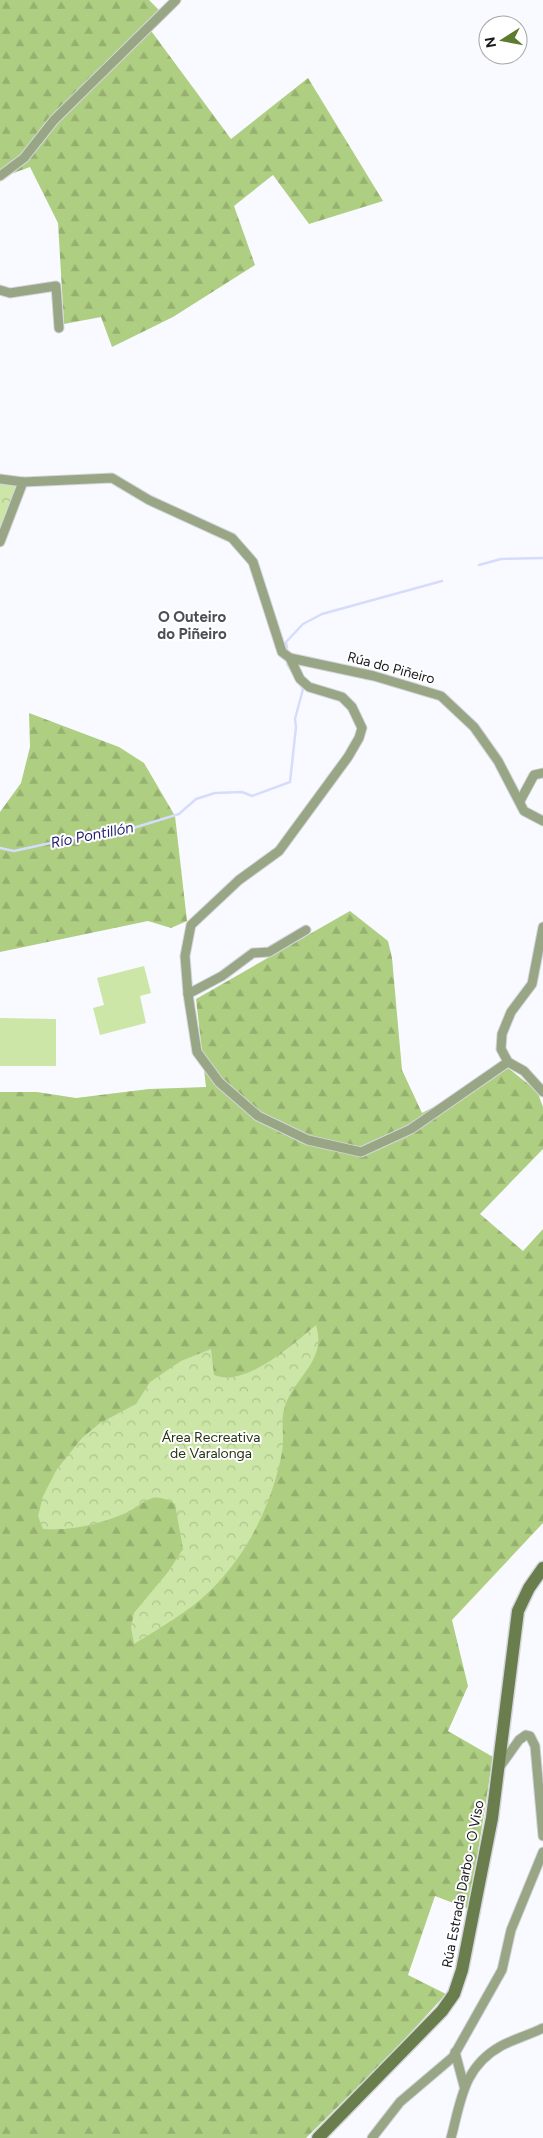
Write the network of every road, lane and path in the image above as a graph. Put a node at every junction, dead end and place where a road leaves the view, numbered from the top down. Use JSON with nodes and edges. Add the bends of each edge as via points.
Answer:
{"nodes":[{"id":1,"x":176,"y":0,"type":"edge"},
{"id":2,"x":0,"y":176,"type":"edge"},
{"id":3,"x":0,"y":290,"type":"edge"},
{"id":4,"x":59,"y":328,"type":"dead end"},
{"id":5,"x":0,"y":479,"type":"edge"},
{"id":6,"x":24,"y":482,"type":"junction"},
{"id":7,"x":0,"y":542,"type":"edge"},
{"id":8,"x":290,"y":658,"type":"junction"},
{"id":9,"x":543,"y":772,"type":"edge"},
{"id":10,"x":520,"y":801,"type":"junction"},
{"id":11,"x":543,"y":822,"type":"edge"},
{"id":12,"x":543,"y":927,"type":"edge"},
{"id":13,"x":306,"y":930,"type":"dead end"},
{"id":14,"x":541,"y":949,"type":"edge"},
{"id":15,"x":188,"y":994,"type":"junction"},
{"id":16,"x":508,"y":1062,"type":"junction"},
{"id":17,"x":543,"y":1092,"type":"edge"},
{"id":18,"x":543,"y":1568,"type":"edge"},
{"id":19,"x":498,"y":1771,"type":"junction"},
{"id":20,"x":543,"y":1836,"type":"edge"},
{"id":21,"x":543,"y":1852,"type":"edge"},
{"id":22,"x":543,"y":2028,"type":"edge"},
{"id":23,"x":455,"y":2052,"type":"junction"},
{"id":24,"x":464,"y":2086,"type":"junction"},
{"id":25,"x":318,"y":2138,"type":"edge"},
{"id":26,"x":372,"y":2138,"type":"edge"},
{"id":27,"x":451,"y":2138,"type":"edge"}],
"edges":[{"from":1,"to":2,"type":"street","via":[[54,120],[24,158]]},
{"from":3,"to":4,"type":"street","via":[[10,293],[56,286]]},
{"from":5,"to":6,"type":"street"},
{"from":6,"to":7,"type":"street"},
{"from":6,"to":8,"type":"street","via":[[112,478],[149,500],[232,538],[253,562],[277,641],[282,652]]},
{"from":8,"to":10,"type":"street","name":"Rúa do Piñeiro","via":[[374,676],[441,696],[474,727],[498,760]]},
{"from":8,"to":15,"type":"street","via":[[300,679],[309,687],[342,697],[352,707],[362,728],[359,738],[278,851],[239,880],[191,925],[184,956]]},
{"from":9,"to":10,"type":"street","via":[[534,775]]},
{"from":10,"to":11,"type":"street","name":"Rúa do Piñeiro","via":[[524,811]]},
{"from":12,"to":14,"type":"street"},
{"from":13,"to":15,"type":"street","via":[[269,952],[253,953],[222,976]]},
{"from":14,"to":16,"type":"street","via":[[532,984],[511,1012],[502,1034],[501,1048]]},
{"from":15,"to":16,"type":"street","via":[[197,1052],[220,1082],[258,1116],[308,1140],[361,1152],[411,1130]]},
{"from":16,"to":17,"type":"street","via":[[524,1071]]},
{"from":18,"to":19,"type":"main road","name":"Rúa Estrada Darbo - O Viso","via":[[518,1611]]},
{"from":19,"to":20,"type":"street","via":[[519,1740],[530,1736],[535,1746]]},
{"from":19,"to":25,"type":"main road","name":"Rúa Estrada Darbo - O Viso","via":[[480,1886],[454,1994],[442,2011]]},
{"from":21,"to":23,"type":"street","via":[[511,1930],[502,1970]]},
{"from":22,"to":24,"type":"street","via":[[499,2047]]},
{"from":23,"to":24,"type":"street"},
{"from":23,"to":26,"type":"street","via":[[400,2102]]},
{"from":24,"to":27,"type":"street"}]}
